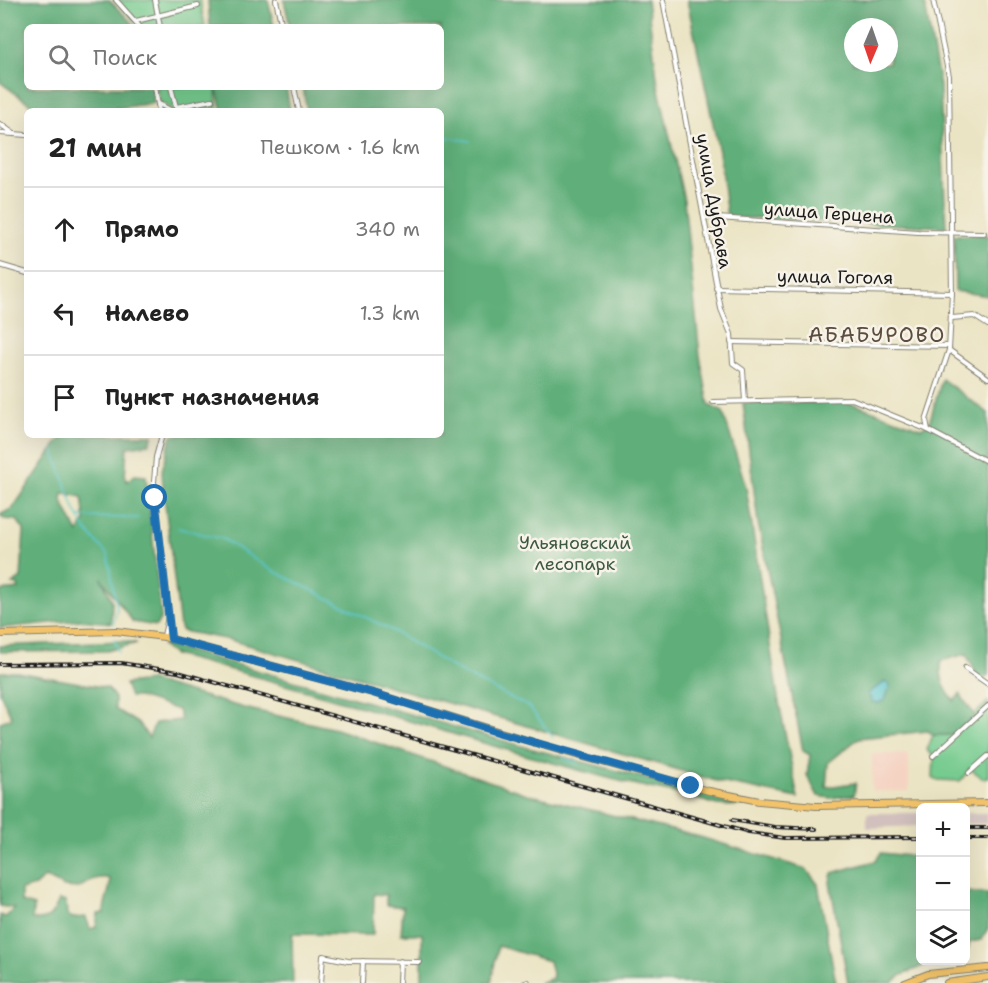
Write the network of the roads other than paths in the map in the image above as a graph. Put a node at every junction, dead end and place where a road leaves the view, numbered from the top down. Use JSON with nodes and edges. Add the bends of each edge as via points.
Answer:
{"nodes":[{"id":1,"x":116,"y":0,"type":"edge"},
{"id":2,"x":155,"y":0,"type":"edge"},
{"id":3,"x":276,"y":0,"type":"edge"},
{"id":4,"x":663,"y":0,"type":"edge"},
{"id":5,"x":933,"y":0,"type":"edge"},
{"id":6,"x":198,"y":6,"type":"dead end"},
{"id":7,"x":158,"y":15,"type":"junction"},
{"id":8,"x":136,"y":21,"type":"junction"},
{"id":9,"x":138,"y":24,"type":"edge"},
{"id":10,"x":160,"y":24,"type":"edge"},
{"id":11,"x":281,"y":24,"type":"edge"},
{"id":12,"x":156,"y":90,"type":"edge"},
{"id":13,"x":172,"y":90,"type":"edge"},
{"id":14,"x":295,"y":90,"type":"edge"},
{"id":15,"x":212,"y":100,"type":"dead end"},
{"id":16,"x":159,"y":103,"type":"junction"},
{"id":17,"x":159,"y":108,"type":"edge"},
{"id":18,"x":167,"y":108,"type":"edge"},
{"id":19,"x":298,"y":108,"type":"edge"},
{"id":20,"x":0,"y":124,"type":"edge"},
{"id":21,"x":0,"y":133,"type":"edge"},
{"id":22,"x":14,"y":134,"type":"junction"},
{"id":23,"x":24,"y":135,"type":"edge"},
{"id":24,"x":704,"y":217,"type":"junction"},
{"id":25,"x":984,"y":233,"type":"dead end"},
{"id":26,"x":952,"y":234,"type":"junction"},
{"id":27,"x":0,"y":265,"type":"edge"},
{"id":28,"x":24,"y":272,"type":"edge"},
{"id":29,"x":716,"y":288,"type":"junction"},
{"id":30,"x":952,"y":293,"type":"junction"},
{"id":31,"x":952,"y":318,"type":"junction"},
{"id":32,"x":988,"y":325,"type":"edge"},
{"id":33,"x":731,"y":342,"type":"junction"},
{"id":34,"x":949,"y":348,"type":"junction"},
{"id":35,"x":988,"y":378,"type":"edge"},
{"id":36,"x":745,"y":401,"type":"junction"},
{"id":37,"x":713,"y":402,"type":"dead end"},
{"id":38,"x":928,"y":430,"type":"junction"},
{"id":39,"x":161,"y":438,"type":"edge"},
{"id":40,"x":988,"y":462,"type":"edge"},
{"id":41,"x":168,"y":614,"type":"junction"},
{"id":42,"x":0,"y":634,"type":"edge"},
{"id":43,"x":164,"y":637,"type":"junction"},
{"id":44,"x":171,"y":639,"type":"junction"},
{"id":45,"x":965,"y":668,"type":"dead end"},
{"id":46,"x":988,"y":684,"type":"edge"},
{"id":47,"x":988,"y":706,"type":"edge"},
{"id":48,"x":933,"y":756,"type":"dead end"},
{"id":49,"x":988,"y":756,"type":"edge"},
{"id":50,"x":969,"y":773,"type":"dead end"},
{"id":51,"x":988,"y":803,"type":"edge"},
{"id":52,"x":363,"y":961,"type":"junction"},
{"id":53,"x":400,"y":961,"type":"junction"},
{"id":54,"x":419,"y":962,"type":"dead end"},
{"id":55,"x":988,"y":968,"type":"edge"},
{"id":56,"x":988,"y":977,"type":"edge"},
{"id":57,"x":321,"y":983,"type":"edge"},
{"id":58,"x":362,"y":983,"type":"edge"},
{"id":59,"x":399,"y":983,"type":"edge"},
{"id":60,"x":905,"y":983,"type":"edge"},
{"id":61,"x":947,"y":983,"type":"edge"}],
"edges":[{"from":1,"to":8,"type":"street"},
{"from":2,"to":7,"type":"street"},
{"from":3,"to":11,"type":"street"},
{"from":4,"to":24,"type":"street","name":"улица Дубрава"},
{"from":5,"to":26,"type":"street","via":[[949,76]]},
{"from":6,"to":7,"type":"street"},
{"from":7,"to":8,"type":"street"},
{"from":7,"to":10,"type":"street"},
{"from":8,"to":9,"type":"street"},
{"from":12,"to":16,"type":"street"},
{"from":13,"to":15,"type":"street","via":[[176,107]]},
{"from":14,"to":19,"type":"street"},
{"from":16,"to":17,"type":"street"},
{"from":16,"to":18,"type":"street"},
{"from":20,"to":22,"type":"street"},
{"from":21,"to":22,"type":"street"},
{"from":22,"to":23,"type":"street"},
{"from":24,"to":26,"type":"street","name":"улица Герцена"},
{"from":24,"to":29,"type":"street","name":"улица Дубрава"},
{"from":25,"to":26,"type":"street","name":"улица Герцена"},
{"from":26,"to":30,"type":"street"},
{"from":27,"to":28,"type":"street"},
{"from":29,"to":30,"type":"street","name":"улица Гоголя"},
{"from":29,"to":33,"type":"street","name":"улица Дубрава"},
{"from":30,"to":31,"type":"street"},
{"from":31,"to":32,"type":"street","via":[[974,316]]},
{"from":31,"to":34,"type":"street"},
{"from":33,"to":34,"type":"street"},
{"from":33,"to":36,"type":"street","name":"улица Дубрава","via":[[733,363],[743,370]]},
{"from":34,"to":35,"type":"street"},
{"from":34,"to":38,"type":"street","via":[[926,420]]},
{"from":36,"to":37,"type":"street"},
{"from":36,"to":38,"type":"street","via":[[852,399]]},
{"from":38,"to":40,"type":"street"},
{"from":39,"to":41,"type":"street","via":[[154,483]]},
{"from":41,"to":43,"type":"street"},
{"from":41,"to":44,"type":"street"},
{"from":42,"to":43,"type":"main road","via":[[116,631]]},
{"from":43,"to":44,"type":"main road"},
{"from":44,"to":51,"type":"main road","via":[[729,795],[816,806]]},
{"from":45,"to":46,"type":"street"},
{"from":47,"to":48,"type":"street"},
{"from":49,"to":50,"type":"street"},
{"from":52,"to":53,"type":"street"},
{"from":52,"to":57,"type":"street","via":[[322,956]]},
{"from":52,"to":58,"type":"street"},
{"from":53,"to":54,"type":"street"},
{"from":53,"to":59,"type":"street"},
{"from":55,"to":60,"type":"main road","via":[[928,974]]},
{"from":56,"to":61,"type":"main road"}]}
